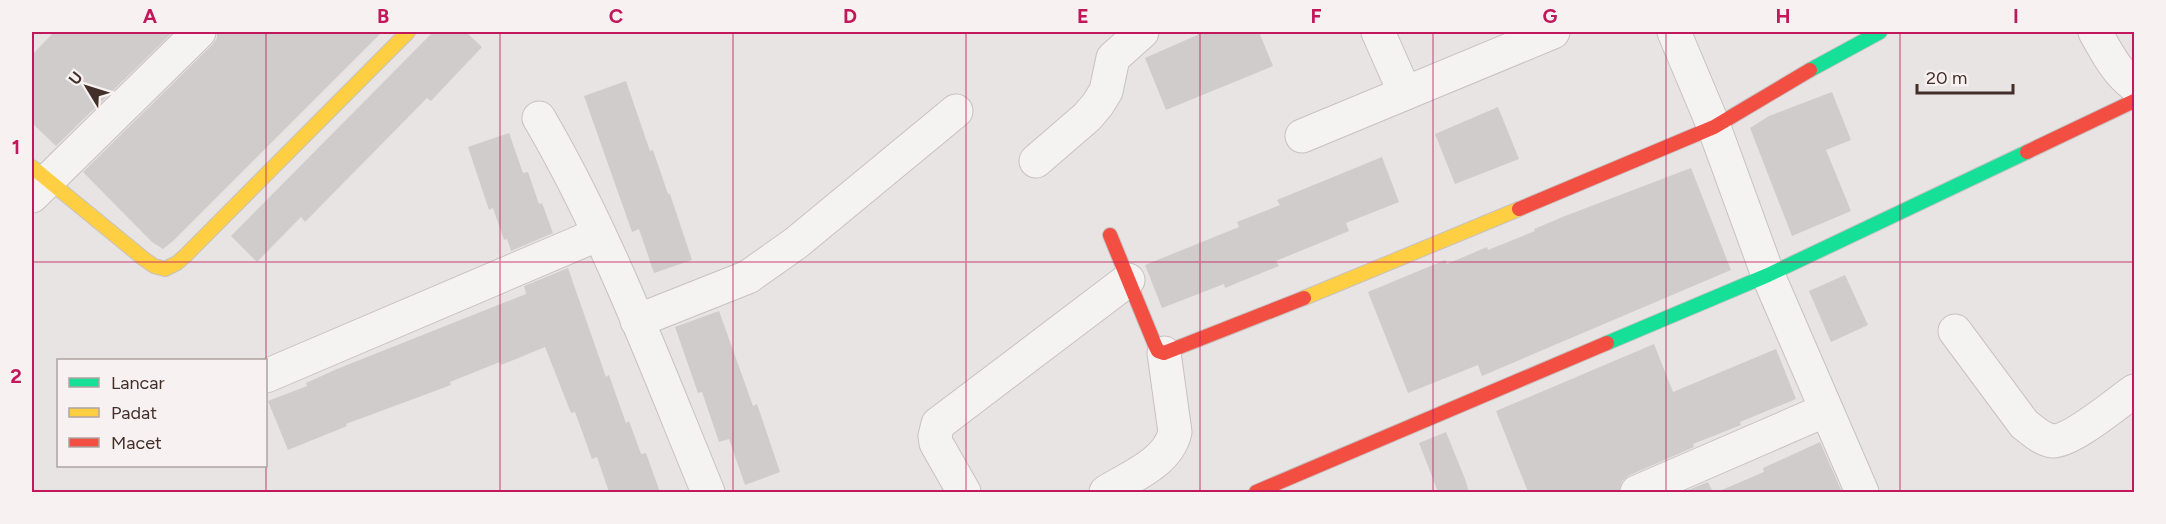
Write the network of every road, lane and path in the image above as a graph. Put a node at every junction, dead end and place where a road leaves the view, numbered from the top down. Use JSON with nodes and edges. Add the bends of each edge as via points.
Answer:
{"nodes":[{"id":1,"x":199,"y":32,"type":"edge"},
{"id":2,"x":408,"y":32,"type":"edge"},
{"id":3,"x":1142,"y":32,"type":"edge"},
{"id":4,"x":1378,"y":32,"type":"edge"},
{"id":5,"x":1553,"y":32,"type":"edge"},
{"id":6,"x":1674,"y":32,"type":"edge"},
{"id":7,"x":1880,"y":32,"type":"edge"},
{"id":8,"x":2095,"y":32,"type":"edge"},
{"id":9,"x":1106,"y":45,"type":"edge"},
{"id":10,"x":2134,"y":85,"type":"edge"},
{"id":11,"x":1405,"y":93,"type":"junction"},
{"id":12,"x":2134,"y":101,"type":"edge"},
{"id":13,"x":956,"y":111,"type":"dead end"},
{"id":14,"x":539,"y":118,"type":"dead end"},
{"id":15,"x":1714,"y":127,"type":"junction"},
{"id":16,"x":1302,"y":136,"type":"dead end"},
{"id":17,"x":1036,"y":161,"type":"dead end"},
{"id":18,"x":36,"y":182,"type":"edge"},
{"id":19,"x":599,"y":234,"type":"junction"},
{"id":20,"x":1110,"y":235,"type":"dead end"},
{"id":21,"x":1768,"y":275,"type":"junction"},
{"id":22,"x":1128,"y":280,"type":"junction"},
{"id":23,"x":637,"y":321,"type":"junction"},
{"id":24,"x":1955,"y":331,"type":"dead end"},
{"id":25,"x":1164,"y":353,"type":"junction"},
{"id":26,"x":267,"y":376,"type":"edge"},
{"id":27,"x":2134,"y":391,"type":"edge"},
{"id":28,"x":1826,"y":410,"type":"junction"},
{"id":29,"x":708,"y":492,"type":"edge"},
{"id":30,"x":963,"y":492,"type":"edge"},
{"id":31,"x":1106,"y":492,"type":"edge"},
{"id":32,"x":1256,"y":492,"type":"edge"},
{"id":33,"x":1637,"y":492,"type":"edge"},
{"id":34,"x":1862,"y":492,"type":"edge"}],
"edges":[{"from":1,"to":18,"type":"street"},
{"from":2,"to":18,"type":"street","via":[[186,255],[165,269],[154,266]]},
{"from":3,"to":9,"type":"street"},
{"from":4,"to":11,"type":"street"},
{"from":5,"to":11,"type":"street"},
{"from":6,"to":15,"type":"street"},
{"from":7,"to":15,"type":"street"},
{"from":8,"to":10,"type":"street","via":[[2110,58]]},
{"from":9,"to":17,"type":"street","via":[[1106,91],[1088,117]]},
{"from":11,"to":16,"type":"street"},
{"from":12,"to":21,"type":"street"},
{"from":13,"to":23,"type":"street","via":[[756,272]]},
{"from":14,"to":19,"type":"street"},
{"from":15,"to":21,"type":"street"},
{"from":15,"to":25,"type":"street"},
{"from":19,"to":23,"type":"street"},
{"from":19,"to":26,"type":"street"},
{"from":20,"to":22,"type":"street"},
{"from":21,"to":28,"type":"street"},
{"from":21,"to":32,"type":"street"},
{"from":22,"to":25,"type":"street","via":[[1155,345]]},
{"from":22,"to":30,"type":"street","via":[[938,424],[936,443]]},
{"from":23,"to":29,"type":"street"},
{"from":24,"to":27,"type":"street","via":[[2024,424],[2052,441],[2068,437]]},
{"from":25,"to":31,"type":"street","via":[[1173,442],[1156,461]]},
{"from":28,"to":33,"type":"street"},
{"from":28,"to":34,"type":"street"}]}
